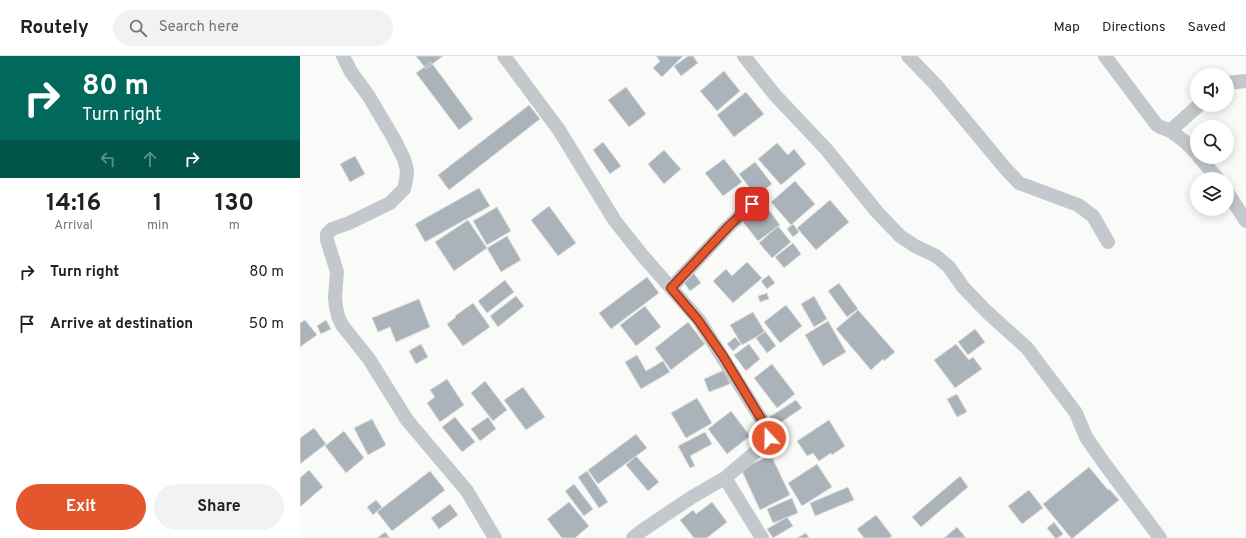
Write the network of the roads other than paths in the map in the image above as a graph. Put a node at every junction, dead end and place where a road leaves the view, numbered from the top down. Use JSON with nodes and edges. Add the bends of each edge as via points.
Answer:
{"nodes":[{"id":1,"x":343,"y":56,"type":"edge"},
{"id":2,"x":504,"y":56,"type":"edge"},
{"id":3,"x":744,"y":56,"type":"edge"},
{"id":4,"x":908,"y":56,"type":"edge"},
{"id":5,"x":1104,"y":56,"type":"edge"},
{"id":6,"x":1246,"y":81,"type":"edge"},
{"id":7,"x":1234,"y":82,"type":"edge"},
{"id":8,"x":1191,"y":112,"type":"edge"},
{"id":9,"x":1170,"y":130,"type":"junction"},
{"id":10,"x":1190,"y":146,"type":"edge"},
{"id":11,"x":1205,"y":164,"type":"edge"},
{"id":12,"x":1212,"y":172,"type":"edge"},
{"id":13,"x":1234,"y":202,"type":"edge"},
{"id":14,"x":752,"y":204,"type":"dead end"},
{"id":15,"x":1246,"y":220,"type":"edge"},
{"id":16,"x":1108,"y":242,"type":"dead end"},
{"id":17,"x":671,"y":288,"type":"junction"},
{"id":18,"x":725,"y":478,"type":"junction"},
{"id":19,"x":495,"y":538,"type":"edge"},
{"id":20,"x":633,"y":538,"type":"edge"},
{"id":21,"x":762,"y":538,"type":"edge"},
{"id":22,"x":1160,"y":538,"type":"edge"}],
"edges":[{"from":1,"to":19,"type":"street","via":[[394,139],[407,170],[404,189],[390,203],[349,223],[332,228],[327,234],[337,272],[335,297],[338,316],[342,325],[369,359],[407,420],[467,491]]},
{"from":2,"to":17,"type":"street","via":[[559,130],[615,222]]},
{"from":3,"to":22,"type":"street","via":[[900,236],[936,256],[949,267],[963,287],[987,312],[1027,348],[1076,413],[1086,437],[1104,463]]},
{"from":4,"to":16,"type":"street","via":[[1019,183],[1078,205],[1093,216]]},
{"from":5,"to":9,"type":"street","via":[[1156,124]]},
{"from":6,"to":7,"type":"street"},
{"from":8,"to":9,"type":"street"},
{"from":9,"to":10,"type":"street"},
{"from":11,"to":12,"type":"street"},
{"from":13,"to":15,"type":"street"},
{"from":14,"to":17,"type":"street"},
{"from":17,"to":18,"type":"street","via":[[698,320],[723,356],[763,422],[769,438]]},
{"from":18,"to":20,"type":"street","via":[[692,497]]},
{"from":18,"to":21,"type":"street"}]}
